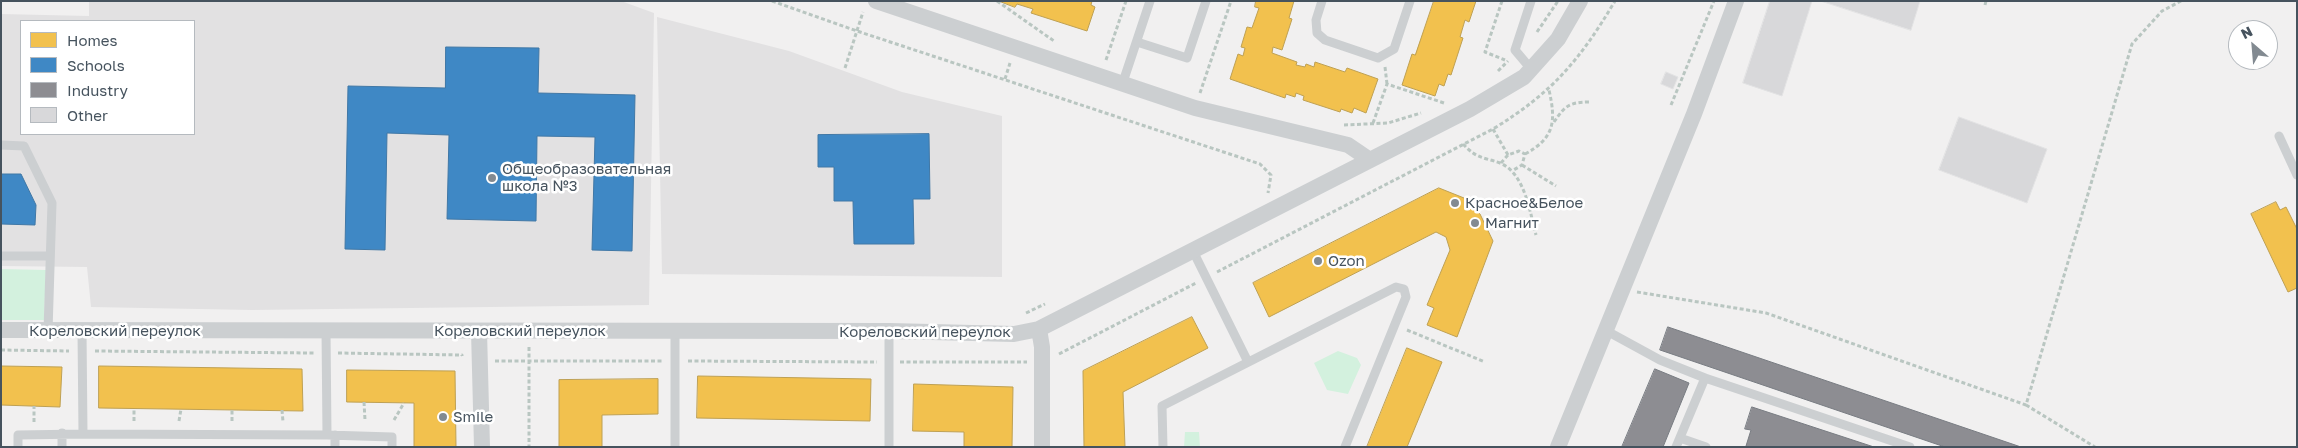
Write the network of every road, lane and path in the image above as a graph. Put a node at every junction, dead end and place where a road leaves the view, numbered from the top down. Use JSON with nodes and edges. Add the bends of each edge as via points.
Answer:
{"nodes":[{"id":1,"x":772,"y":1,"type":"edge"},
{"id":2,"x":997,"y":1,"type":"edge"},
{"id":3,"x":1126,"y":1,"type":"edge"},
{"id":4,"x":1150,"y":1,"type":"edge"},
{"id":5,"x":1206,"y":1,"type":"edge"},
{"id":6,"x":1231,"y":1,"type":"edge"},
{"id":7,"x":1322,"y":1,"type":"edge"},
{"id":8,"x":1410,"y":1,"type":"edge"},
{"id":9,"x":1502,"y":1,"type":"edge"},
{"id":10,"x":1531,"y":1,"type":"edge"},
{"id":11,"x":1558,"y":1,"type":"edge"},
{"id":12,"x":1580,"y":1,"type":"edge"},
{"id":13,"x":1616,"y":1,"type":"edge"},
{"id":14,"x":1714,"y":1,"type":"edge"},
{"id":15,"x":1736,"y":1,"type":"edge"},
{"id":16,"x":2181,"y":1,"type":"edge"},
{"id":17,"x":871,"y":4,"type":"edge"},
{"id":18,"x":857,"y":31,"type":"junction"},
{"id":19,"x":1536,"y":33,"type":"dead end"},
{"id":20,"x":1054,"y":42,"type":"dead end"},
{"id":21,"x":1137,"y":42,"type":"junction"},
{"id":22,"x":1517,"y":53,"type":"junction"},
{"id":23,"x":1012,"y":57,"type":"dead end"},
{"id":24,"x":1508,"y":62,"type":"junction"},
{"id":25,"x":845,"y":68,"type":"dead end"},
{"id":26,"x":1530,"y":69,"type":"junction"},
{"id":27,"x":1494,"y":74,"type":"dead end"},
{"id":28,"x":1100,"y":77,"type":"junction"},
{"id":29,"x":1005,"y":79,"type":"junction"},
{"id":30,"x":1122,"y":85,"type":"junction"},
{"id":31,"x":1548,"y":90,"type":"junction"},
{"id":32,"x":1208,"y":96,"type":"dead end"},
{"id":33,"x":1198,"y":100,"type":"junction"},
{"id":34,"x":1590,"y":102,"type":"dead end"},
{"id":35,"x":1671,"y":105,"type":"dead end"},
{"id":36,"x":1440,"y":107,"type":"dead end"},
{"id":37,"x":1425,"y":112,"type":"dead end"},
{"id":38,"x":1553,"y":123,"type":"junction"},
{"id":39,"x":1373,"y":124,"type":"junction"},
{"id":40,"x":1336,"y":125,"type":"dead end"},
{"id":41,"x":1493,"y":129,"type":"junction"},
{"id":42,"x":2279,"y":136,"type":"dead end"},
{"id":43,"x":1463,"y":144,"type":"junction"},
{"id":44,"x":1,"y":145,"type":"edge"},
{"id":45,"x":1525,"y":154,"type":"junction"},
{"id":46,"x":1508,"y":155,"type":"junction"},
{"id":47,"x":1370,"y":160,"type":"junction"},
{"id":48,"x":1501,"y":164,"type":"junction"},
{"id":49,"x":1522,"y":165,"type":"junction"},
{"id":50,"x":1512,"y":171,"type":"junction"},
{"id":51,"x":2297,"y":175,"type":"edge"},
{"id":52,"x":1556,"y":186,"type":"dead end"},
{"id":53,"x":1260,"y":197,"type":"dead end"},
{"id":54,"x":1536,"y":235,"type":"dead end"},
{"id":55,"x":1193,"y":250,"type":"junction"},
{"id":56,"x":1,"y":256,"type":"edge"},
{"id":57,"x":50,"y":256,"type":"junction"},
{"id":58,"x":1206,"y":277,"type":"junction"},
{"id":59,"x":1622,"y":290,"type":"junction"},
{"id":60,"x":1046,"y":304,"type":"dead end"},
{"id":61,"x":1022,"y":314,"type":"dead end"},
{"id":62,"x":1395,"y":325,"type":"junction"},
{"id":63,"x":1039,"y":329,"type":"junction"},
{"id":64,"x":1,"y":330,"type":"edge"},
{"id":65,"x":1605,"y":330,"type":"junction"},
{"id":66,"x":48,"y":331,"type":"junction"},
{"id":67,"x":82,"y":331,"type":"junction"},
{"id":68,"x":326,"y":331,"type":"junction"},
{"id":69,"x":479,"y":331,"type":"junction"},
{"id":70,"x":675,"y":331,"type":"junction"},
{"id":71,"x":889,"y":331,"type":"junction"},
{"id":72,"x":1,"y":350,"type":"edge"},
{"id":73,"x":77,"y":351,"type":"dead end"},
{"id":74,"x":93,"y":351,"type":"dead end"},
{"id":75,"x":321,"y":353,"type":"dead end"},
{"id":76,"x":329,"y":353,"type":"dead end"},
{"id":77,"x":1053,"y":359,"type":"dead end"},
{"id":78,"x":1248,"y":362,"type":"junction"},
{"id":79,"x":1485,"y":362,"type":"dead end"},
{"id":80,"x":462,"y":364,"type":"dead end"},
{"id":81,"x":1705,"y":378,"type":"junction"},
{"id":82,"x":364,"y":402,"type":"dead end"},
{"id":83,"x":404,"y":403,"type":"dead end"},
{"id":84,"x":34,"y":406,"type":"dead end"},
{"id":85,"x":2026,"y":406,"type":"junction"},
{"id":86,"x":134,"y":408,"type":"dead end"},
{"id":87,"x":180,"y":409,"type":"dead end"},
{"id":88,"x":232,"y":410,"type":"dead end"},
{"id":89,"x":282,"y":410,"type":"dead end"},
{"id":90,"x":365,"y":420,"type":"dead end"},
{"id":91,"x":394,"y":420,"type":"dead end"},
{"id":92,"x":134,"y":422,"type":"dead end"},
{"id":93,"x":178,"y":422,"type":"dead end"},
{"id":94,"x":232,"y":422,"type":"dead end"},
{"id":95,"x":283,"y":422,"type":"dead end"},
{"id":96,"x":34,"y":423,"type":"dead end"},
{"id":97,"x":62,"y":433,"type":"junction"},
{"id":98,"x":83,"y":434,"type":"junction"},
{"id":99,"x":331,"y":435,"type":"junction"},
{"id":100,"x":1678,"y":442,"type":"edge"},
{"id":101,"x":18,"y":447,"type":"edge"},
{"id":102,"x":62,"y":447,"type":"edge"},
{"id":103,"x":334,"y":447,"type":"edge"},
{"id":104,"x":392,"y":447,"type":"edge"},
{"id":105,"x":482,"y":447,"type":"edge"},
{"id":106,"x":675,"y":447,"type":"edge"},
{"id":107,"x":889,"y":447,"type":"edge"},
{"id":108,"x":1042,"y":447,"type":"edge"},
{"id":109,"x":1163,"y":447,"type":"edge"},
{"id":110,"x":1345,"y":447,"type":"edge"},
{"id":111,"x":1558,"y":447,"type":"edge"},
{"id":112,"x":1706,"y":447,"type":"edge"},
{"id":113,"x":1910,"y":447,"type":"edge"},
{"id":114,"x":2095,"y":447,"type":"edge"}],
"edges":[{"from":1,"to":18,"type":"path"},
{"from":2,"to":20,"type":"path"},
{"from":3,"to":28,"type":"path"},
{"from":4,"to":21,"type":"lane"},
{"from":5,"to":21,"type":"lane","via":[[1187,58]]},
{"from":6,"to":33,"type":"path"},
{"from":7,"to":8,"type":"lane","via":[[1316,20],[1317,33],[1325,40],[1378,58],[1394,49]]},
{"from":9,"to":24,"type":"path","via":[[1485,52]]},
{"from":10,"to":22,"type":"lane","via":[[1515,50]]},
{"from":11,"to":19,"type":"path"},
{"from":12,"to":26,"type":"street","name":"Кореловский переулок","via":[[1558,39]]},
{"from":13,"to":31,"type":"path","via":[[1574,63]]},
{"from":14,"to":35,"type":"path"},
{"from":15,"to":59,"type":"street"},
{"from":16,"to":85,"type":"path","via":[[2162,11],[2132,44]]},
{"from":17,"to":18,"type":"path"},
{"from":17,"to":28,"type":"street"},
{"from":18,"to":25,"type":"path"},
{"from":18,"to":29,"type":"path"},
{"from":21,"to":30,"type":"lane"},
{"from":22,"to":24,"type":"path"},
{"from":22,"to":26,"type":"lane"},
{"from":23,"to":29,"type":"path"},
{"from":24,"to":27,"type":"path"},
{"from":26,"to":47,"type":"street","name":"Кореловский переулок","via":[[1524,77],[1470,109]]},
{"from":28,"to":30,"type":"street"},
{"from":29,"to":53,"type":"path","via":[[1260,164],[1271,175],[1268,193]]},
{"from":30,"to":33,"type":"street"},
{"from":31,"to":38,"type":"path"},
{"from":31,"to":41,"type":"path","via":[[1525,110]]},
{"from":32,"to":33,"type":"path"},
{"from":33,"to":47,"type":"street","via":[[1348,145]]},
{"from":34,"to":38,"type":"path","via":[[1574,102],[1563,109]]},
{"from":36,"to":39,"type":"path","via":[[1446,104],[1387,84]]},
{"from":37,"to":39,"type":"path"},
{"from":38,"to":45,"type":"path","via":[[1548,136]]},
{"from":39,"to":40,"type":"path"},
{"from":41,"to":43,"type":"path"},
{"from":41,"to":46,"type":"path"},
{"from":42,"to":51,"type":"lane"},
{"from":43,"to":48,"type":"path","via":[[1473,154]]},
{"from":43,"to":58,"type":"path"},
{"from":44,"to":57,"type":"lane","via":[[24,146],[52,202]]},
{"from":45,"to":46,"type":"path","via":[[1518,151]]},
{"from":45,"to":49,"type":"path"},
{"from":46,"to":48,"type":"path"},
{"from":47,"to":55,"type":"street","name":"Кореловский переулок"},
{"from":48,"to":50,"type":"path"},
{"from":49,"to":50,"type":"path"},
{"from":49,"to":52,"type":"path"},
{"from":50,"to":54,"type":"path","via":[[1526,198]]},
{"from":55,"to":58,"type":"lane"},
{"from":55,"to":63,"type":"street","name":"Кореловский переулок"},
{"from":56,"to":57,"type":"lane"},
{"from":57,"to":66,"type":"lane"},
{"from":58,"to":77,"type":"path"},
{"from":58,"to":78,"type":"lane"},
{"from":59,"to":65,"type":"street"},
{"from":59,"to":85,"type":"path","via":[[1766,313]]},
{"from":60,"to":61,"type":"path"},
{"from":62,"to":78,"type":"lane","via":[[1406,297],[1404,289],[1396,287]]},
{"from":62,"to":79,"type":"path"},
{"from":62,"to":110,"type":"lane"},
{"from":63,"to":71,"type":"street","name":"Кореловский переулок","via":[[1014,334]]},
{"from":63,"to":108,"type":"street","via":[[1042,347]]},
{"from":64,"to":66,"type":"street","name":"Кореловский переулок"},
{"from":65,"to":81,"type":"lane","via":[[1660,360]]},
{"from":65,"to":111,"type":"street"},
{"from":66,"to":67,"type":"street","name":"Кореловский переулок"},
{"from":67,"to":68,"type":"street","name":"Кореловский переулок"},
{"from":67,"to":98,"type":"lane"},
{"from":68,"to":69,"type":"street","name":"Кореловский переулок"},
{"from":68,"to":99,"type":"lane"},
{"from":69,"to":70,"type":"street","name":"Кореловский переулок"},
{"from":69,"to":105,"type":"street"},
{"from":70,"to":71,"type":"street","name":"Кореловский переулок"},
{"from":70,"to":106,"type":"lane"},
{"from":71,"to":107,"type":"lane"},
{"from":72,"to":73,"type":"path"},
{"from":74,"to":75,"type":"path"},
{"from":76,"to":80,"type":"path","via":[[462,354]]},
{"from":78,"to":109,"type":"lane","via":[[1162,406]]},
{"from":81,"to":100,"type":"lane"},
{"from":81,"to":113,"type":"lane"},
{"from":82,"to":90,"type":"path"},
{"from":83,"to":91,"type":"path"},
{"from":84,"to":96,"type":"path"},
{"from":85,"to":114,"type":"path"},
{"from":86,"to":92,"type":"path"},
{"from":87,"to":93,"type":"path"},
{"from":88,"to":94,"type":"path"},
{"from":89,"to":95,"type":"path"},
{"from":97,"to":98,"type":"lane"},
{"from":97,"to":101,"type":"lane","via":[[18,435]]},
{"from":97,"to":102,"type":"lane"},
{"from":98,"to":99,"type":"lane"},
{"from":99,"to":103,"type":"lane"},
{"from":99,"to":104,"type":"lane","via":[[392,437]]},
{"from":100,"to":112,"type":"lane"}]}
